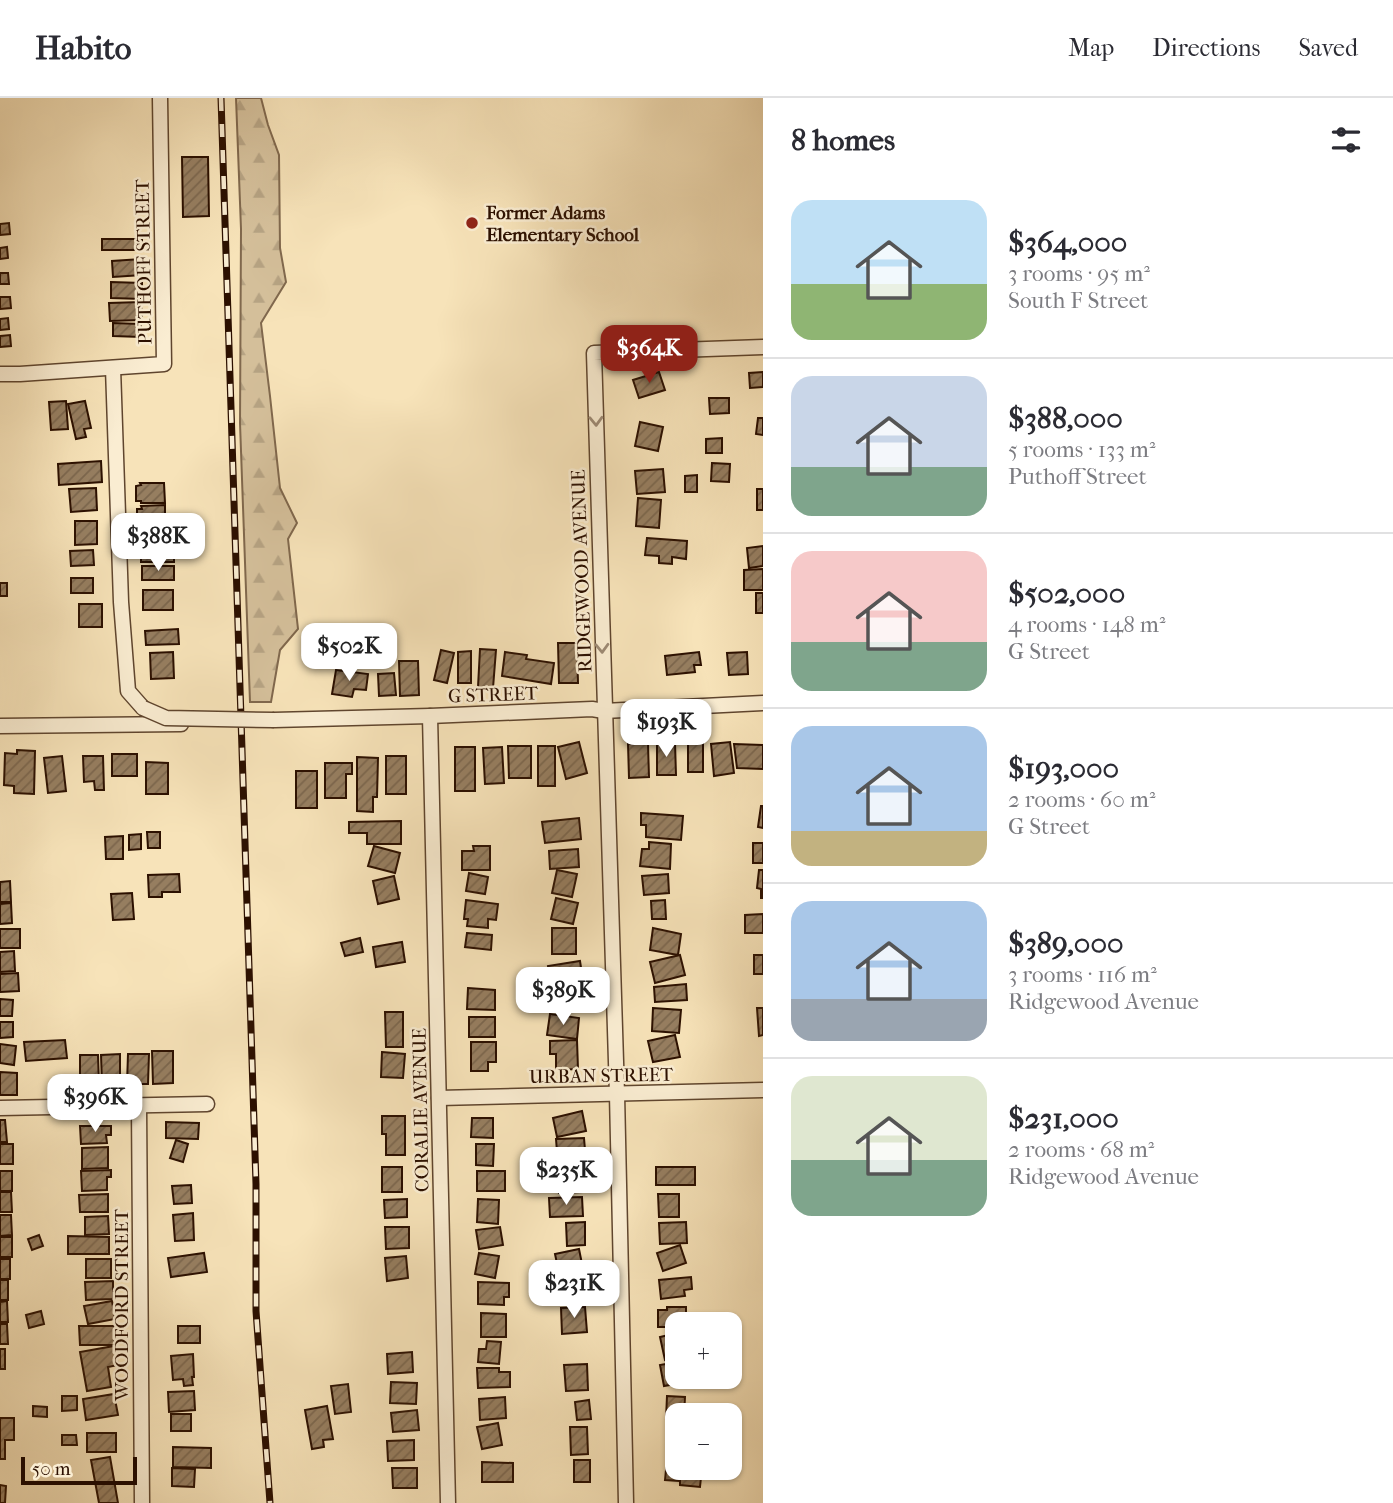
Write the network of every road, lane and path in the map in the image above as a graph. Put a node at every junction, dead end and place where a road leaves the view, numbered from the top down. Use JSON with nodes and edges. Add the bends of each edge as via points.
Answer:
{"nodes":[{"id":1,"x":160,"y":98,"type":"edge"},
{"id":2,"x":763,"y":347,"type":"edge"},
{"id":3,"x":113,"y":368,"type":"junction"},
{"id":4,"x":0,"y":374,"type":"edge"},
{"id":5,"x":763,"y":703,"type":"edge"},
{"id":6,"x":604,"y":711,"type":"junction"},
{"id":7,"x":430,"y":716,"type":"junction"},
{"id":8,"x":205,"y":724,"type":"dead end"},
{"id":9,"x":0,"y":726,"type":"edge"},
{"id":10,"x":763,"y":1090,"type":"edge"},
{"id":11,"x":617,"y":1094,"type":"junction"},
{"id":12,"x":439,"y":1098,"type":"junction"},
{"id":13,"x":207,"y":1104,"type":"dead end"},
{"id":14,"x":139,"y":1106,"type":"junction"},
{"id":15,"x":0,"y":1108,"type":"edge"},
{"id":16,"x":142,"y":1503,"type":"edge"},
{"id":17,"x":448,"y":1503,"type":"edge"},
{"id":18,"x":626,"y":1503,"type":"edge"}],
"edges":[{"from":1,"to":3,"type":"street","name":"PUTHOFF STREET","via":[[164,364]]},
{"from":2,"to":6,"type":"street","name":"RIDGEWOOD AVENUE","one_way":true,"via":[[594,353]]},
{"from":3,"to":4,"type":"street"},
{"from":3,"to":7,"type":"street","name":"G STREET","bridge":true,"via":[[128,691],[143,708],[166,718]]},
{"from":5,"to":6,"type":"street","name":"G STREET"},
{"from":6,"to":7,"type":"street","name":"G STREET"},
{"from":6,"to":11,"type":"street","name":"RIDGEWOOD AVENUE"},
{"from":7,"to":12,"type":"street","name":"CORALIE AVENUE"},
{"from":8,"to":9,"type":"street"},
{"from":10,"to":11,"type":"street","name":"URBAN STREET"},
{"from":11,"to":12,"type":"street","name":"URBAN STREET"},
{"from":11,"to":18,"type":"street","name":"RIDGEWOOD AVENUE"},
{"from":12,"to":17,"type":"street","name":"CORALIE AVENUE"},
{"from":13,"to":14,"type":"street"},
{"from":14,"to":15,"type":"street"},
{"from":14,"to":16,"type":"street","name":"WOODFORD STREET"}]}
